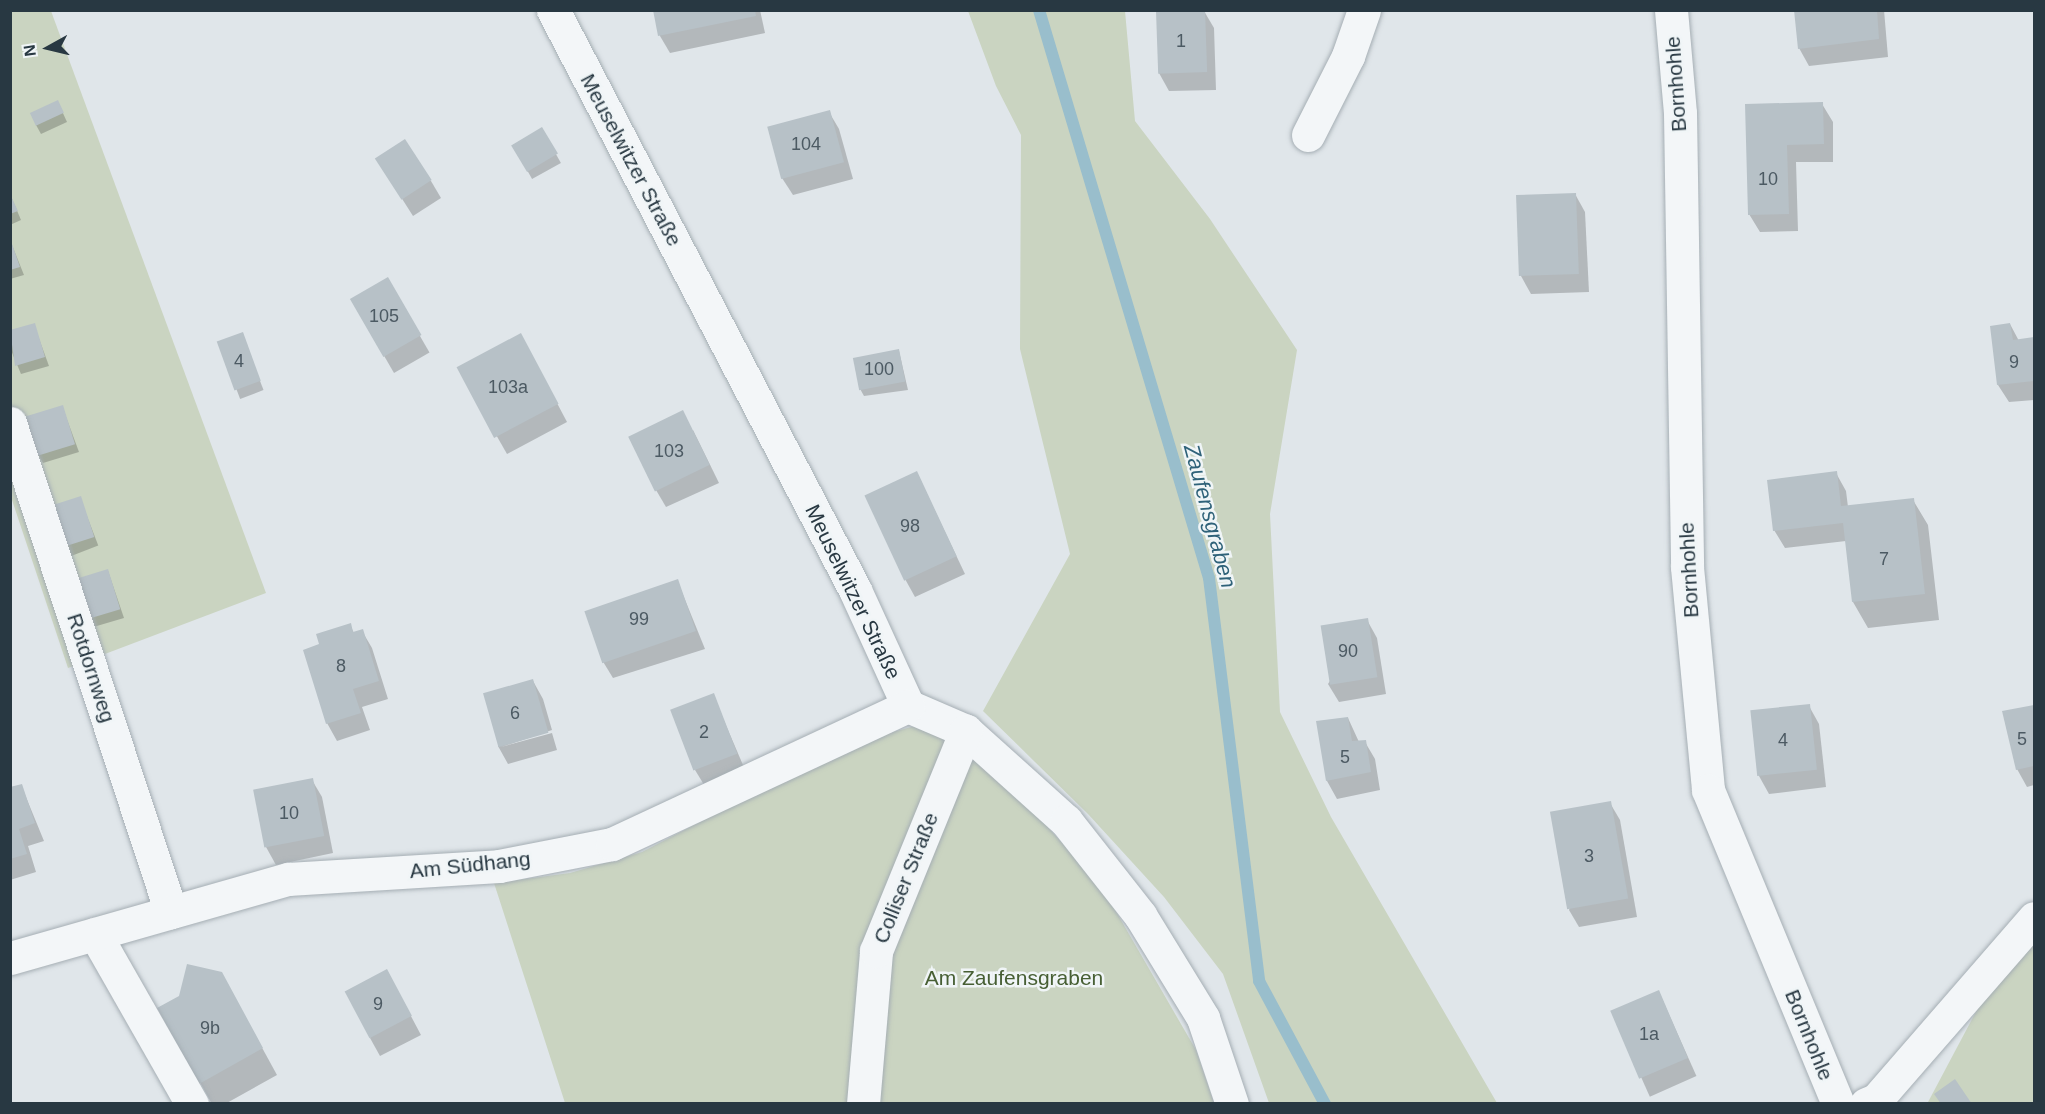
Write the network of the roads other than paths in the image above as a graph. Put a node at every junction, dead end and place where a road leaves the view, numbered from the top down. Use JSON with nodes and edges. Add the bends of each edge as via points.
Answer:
{"nodes":[{"id":1,"x":553,"y":10,"type":"edge"},
{"id":2,"x":1364,"y":10,"type":"edge"},
{"id":3,"x":1671,"y":10,"type":"edge"},
{"id":4,"x":1308,"y":135,"type":"dead end"},
{"id":5,"x":10,"y":423,"type":"edge"},
{"id":6,"x":908,"y":706,"type":"junction"},
{"id":7,"x":966,"y":731,"type":"junction"},
{"id":8,"x":171,"y":912,"type":"junction"},
{"id":9,"x":2034,"y":918,"type":"edge"},
{"id":10,"x":95,"y":934,"type":"junction"},
{"id":11,"x":10,"y":958,"type":"edge"},
{"id":12,"x":192,"y":1104,"type":"edge"},
{"id":13,"x":863,"y":1104,"type":"edge"},
{"id":14,"x":1232,"y":1104,"type":"edge"},
{"id":15,"x":1838,"y":1104,"type":"edge"},
{"id":16,"x":1866,"y":1104,"type":"edge"}],
"edges":[{"from":1,"to":6,"type":"street","name":"Meuselwitzer Straße","via":[[855,590]]},
{"from":2,"to":4,"type":"street","via":[[1348,56]]},
{"from":3,"to":15,"type":"street","name":"Bornhohle","via":[[1680,113],[1687,567],[1708,790]]},
{"from":5,"to":8,"type":"street","name":"Rotdornweg"},
{"from":6,"to":7,"type":"street","name":"Meuselwitzer Straße"},
{"from":6,"to":8,"type":"street","name":"Am Südhang","via":[[612,844],[499,866],[288,879]]},
{"from":7,"to":13,"type":"street","name":"Colliser Straße","via":[[876,951]]},
{"from":7,"to":14,"type":"street","name":"Meuselwitzer Straße","via":[[1066,821],[1140,915],[1203,1018]]},
{"from":8,"to":10,"type":"street","name":"Am Südhang"},
{"from":9,"to":16,"type":"street","via":[[1876,1100]]},
{"from":10,"to":11,"type":"street","name":"Am Südhang"},
{"from":10,"to":12,"type":"street"}]}
